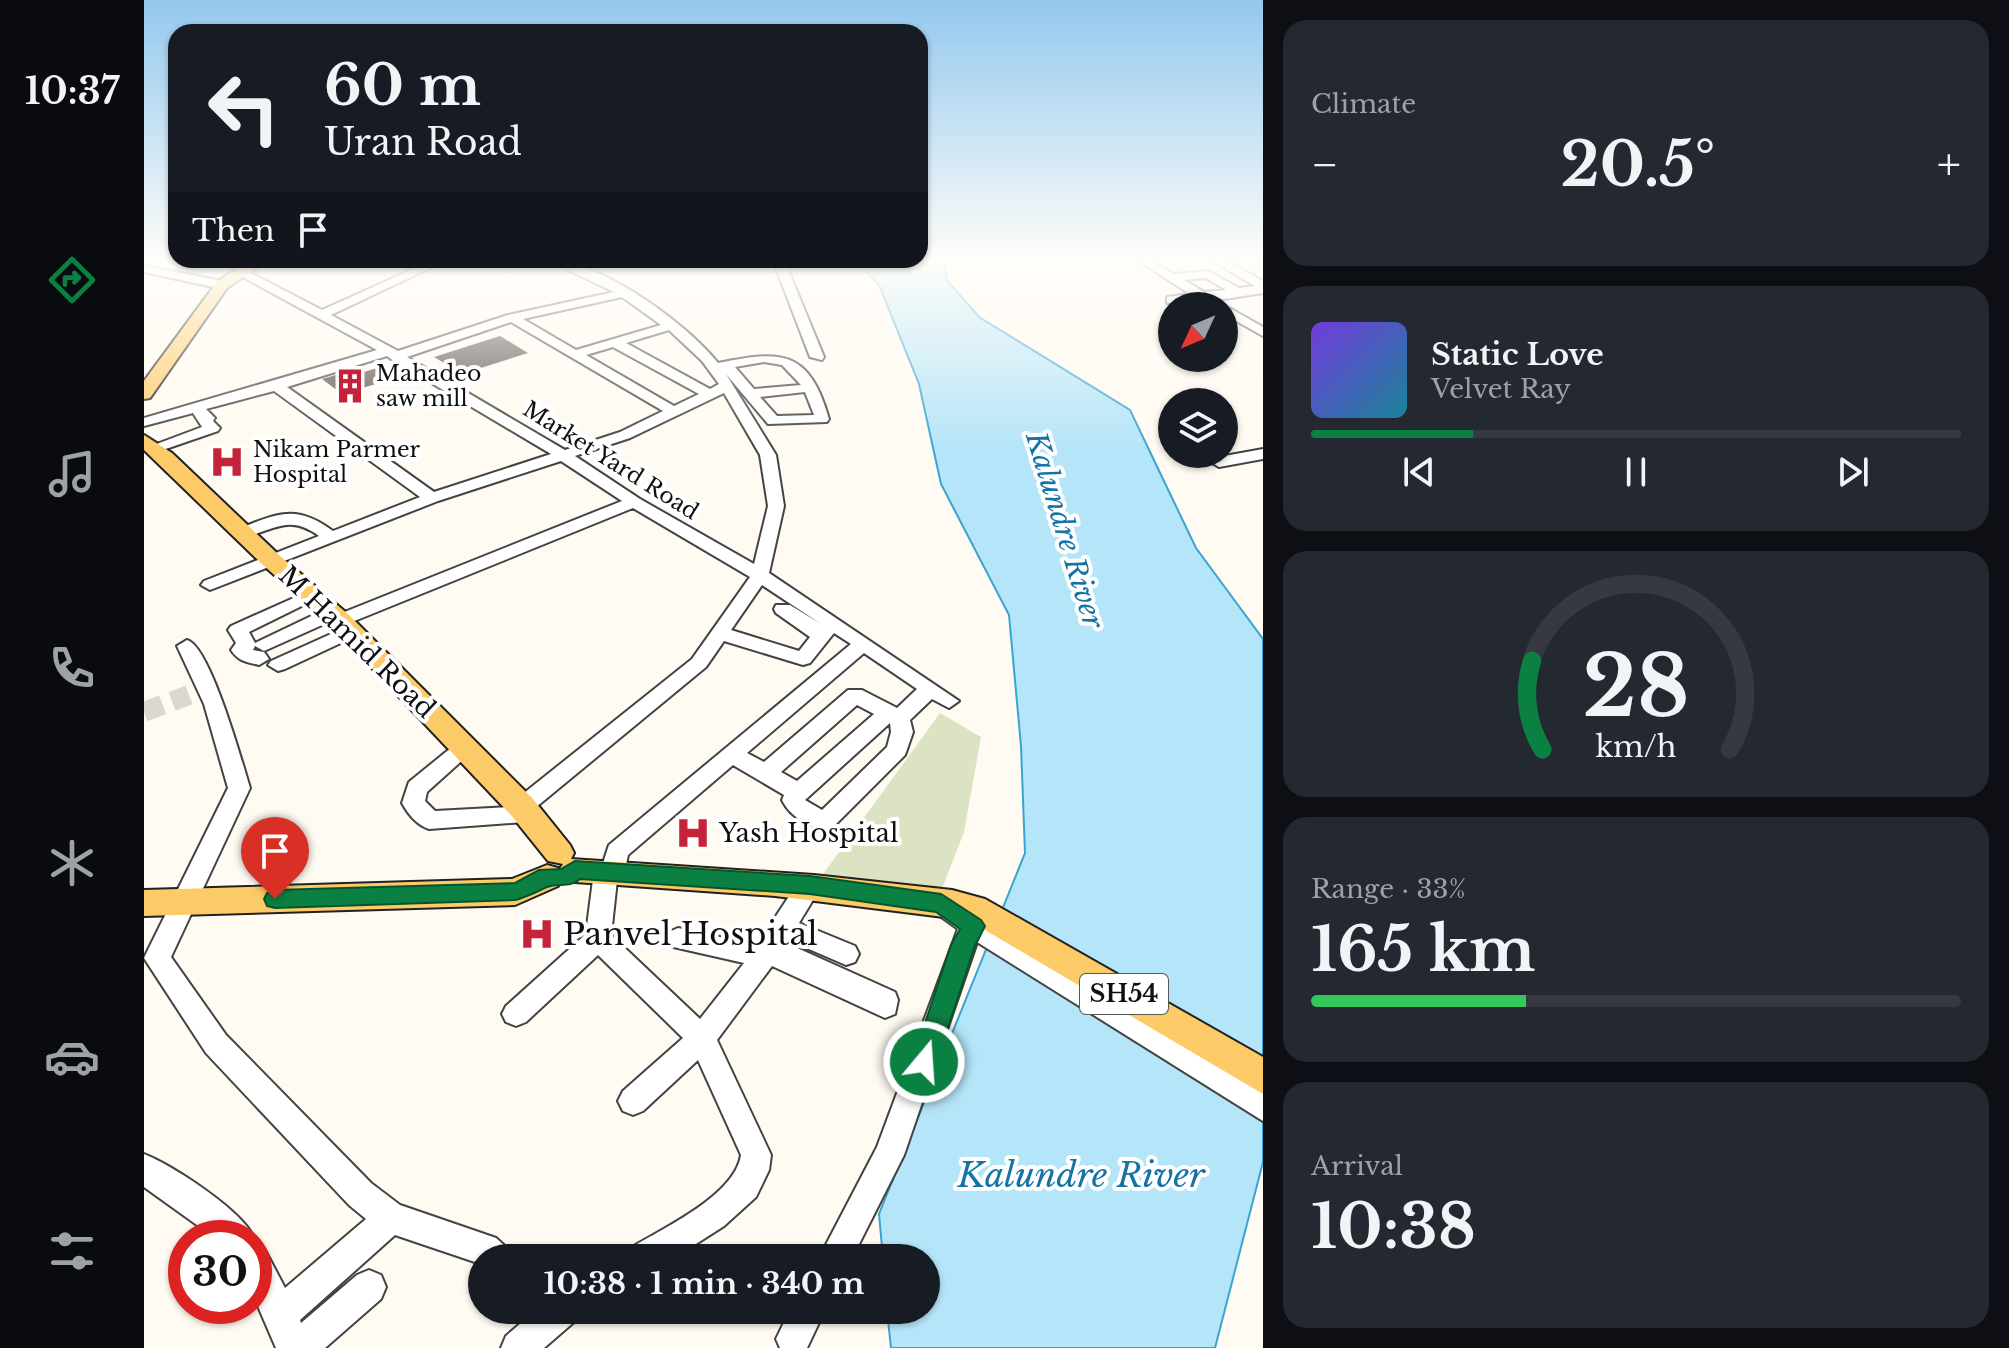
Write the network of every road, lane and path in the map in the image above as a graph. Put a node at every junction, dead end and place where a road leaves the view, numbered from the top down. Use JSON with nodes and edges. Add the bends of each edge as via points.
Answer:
{"nodes":[{"id":1,"x":194,"y":323,"type":"edge"},
{"id":2,"x":336,"y":323,"type":"edge"},
{"id":3,"x":496,"y":323,"type":"edge"},
{"id":4,"x":521,"y":323,"type":"edge"},
{"id":5,"x":666,"y":323,"type":"edge"},
{"id":6,"x":803,"y":323,"type":"edge"},
{"id":7,"x":670,"y":326,"type":"junction"},
{"id":8,"x":614,"y":342,"type":"junction"},
{"id":9,"x":392,"y":354,"type":"junction"},
{"id":10,"x":576,"y":354,"type":"junction"},
{"id":11,"x":817,"y":357,"type":"dead end"},
{"id":12,"x":725,"y":375,"type":"junction"},
{"id":13,"x":147,"y":386,"type":"edge"},
{"id":14,"x":276,"y":386,"type":"junction"},
{"id":15,"x":800,"y":389,"type":"junction"},
{"id":16,"x":756,"y":393,"type":"junction"},
{"id":17,"x":194,"y":407,"type":"junction"},
{"id":18,"x":676,"y":413,"type":"junction"},
{"id":19,"x":144,"y":422,"type":"edge"},
{"id":20,"x":149,"y":445,"type":"edge"},
{"id":21,"x":1263,"y":454,"type":"edge"},
{"id":22,"x":563,"y":455,"type":"junction"},
{"id":23,"x":1238,"y":459,"type":"edge"},
{"id":24,"x":432,"y":498,"type":"junction"},
{"id":25,"x":634,"y":502,"type":"junction"},
{"id":26,"x":331,"y":537,"type":"junction"},
{"id":27,"x":258,"y":548,"type":"junction"},
{"id":28,"x":760,"y":575,"type":"junction"},
{"id":29,"x":205,"y":580,"type":"dead end"},
{"id":30,"x":313,"y":596,"type":"junction"},
{"id":31,"x":783,"y":609,"type":"dead end"},
{"id":32,"x":341,"y":621,"type":"junction"},
{"id":33,"x":827,"y":629,"type":"junction"},
{"id":34,"x":719,"y":633,"type":"junction"},
{"id":35,"x":863,"y":644,"type":"junction"},
{"id":36,"x":187,"y":646,"type":"dead end"},
{"id":37,"x":930,"y":689,"type":"junction"},
{"id":38,"x":949,"y":701,"type":"dead end"},
{"id":39,"x":894,"y":715,"type":"junction"},
{"id":40,"x":465,"y":748,"type":"junction"},
{"id":41,"x":732,"y":755,"type":"junction"},
{"id":42,"x":766,"y":773,"type":"junction"},
{"id":43,"x":798,"y":793,"type":"junction"},
{"id":44,"x":526,"y":811,"type":"junction"},
{"id":45,"x":580,"y":869,"type":"junction"},
{"id":46,"x":810,"y":885,"type":"junction"},
{"id":47,"x":186,"y":902,"type":"junction"},
{"id":48,"x":144,"y":903,"type":"edge"},
{"id":49,"x":979,"y":923,"type":"junction"},
{"id":50,"x":598,"y":939,"type":"junction"},
{"id":51,"x":678,"y":939,"type":"dead end"},
{"id":52,"x":770,"y":946,"type":"junction"},
{"id":53,"x":846,"y":954,"type":"dead end"},
{"id":54,"x":151,"y":960,"type":"edge"},
{"id":55,"x":516,"y":1014,"type":"dead end"},
{"id":56,"x":702,"y":1038,"type":"junction"},
{"id":57,"x":1263,"y":1077,"type":"edge"},
{"id":58,"x":633,"y":1101,"type":"dead end"},
{"id":59,"x":1263,"y":1107,"type":"edge"},
{"id":60,"x":144,"y":1169,"type":"edge"},
{"id":61,"x":391,"y":1218,"type":"junction"},
{"id":62,"x":220,"y":1220,"type":"edge"},
{"id":63,"x":470,"y":1244,"type":"edge"},
{"id":64,"x":665,"y":1244,"type":"edge"},
{"id":65,"x":842,"y":1244,"type":"edge"},
{"id":66,"x":369,"y":1287,"type":"dead end"},
{"id":67,"x":272,"y":1297,"type":"edge"},
{"id":68,"x":281,"y":1314,"type":"junction"},
{"id":69,"x":543,"y":1324,"type":"edge"},
{"id":70,"x":296,"y":1348,"type":"edge"},
{"id":71,"x":518,"y":1348,"type":"edge"}],
"edges":[{"from":1,"to":13,"type":"main road"},
{"from":2,"to":9,"type":"street","name":"Market Yard Road"},
{"from":3,"to":9,"type":"street"},
{"from":4,"to":10,"type":"street"},
{"from":5,"to":7,"type":"street"},
{"from":6,"to":11,"type":"street"},
{"from":7,"to":8,"type":"street"},
{"from":7,"to":12,"type":"street"},
{"from":8,"to":10,"type":"street"},
{"from":8,"to":12,"type":"street"},
{"from":9,"to":14,"type":"street"},
{"from":9,"to":22,"type":"street","name":"Market Yard Road"},
{"from":10,"to":18,"type":"street"},
{"from":12,"to":12,"type":"street","via":[[773,358],[785,361],[812,390],[822,419],[773,421]]},
{"from":12,"to":15,"type":"street","via":[[776,365]]},
{"from":12,"to":16,"type":"street"},
{"from":12,"to":18,"type":"street"},
{"from":12,"to":28,"type":"street","via":[[768,455],[776,506]]},
{"from":14,"to":17,"type":"street"},
{"from":14,"to":24,"type":"street"},
{"from":15,"to":16,"type":"street"},
{"from":15,"to":16,"type":"street","via":[[814,411],[810,418],[777,417]]},
{"from":17,"to":19,"type":"street"},
{"from":17,"to":20,"type":"street","via":[[213,428]]},
{"from":18,"to":22,"type":"street"},
{"from":20,"to":27,"type":"main road","name":"M Hamid Road"},
{"from":21,"to":23,"type":"street"},
{"from":22,"to":24,"type":"street"},
{"from":22,"to":25,"type":"street","name":"Market Yard Road"},
{"from":24,"to":26,"type":"street"},
{"from":25,"to":28,"type":"street","name":"Market Yard Road"},
{"from":25,"to":32,"type":"street"},
{"from":26,"to":27,"type":"street"},
{"from":26,"to":27,"type":"street","via":[[309,521],[286,517]]},
{"from":27,"to":29,"type":"street"},
{"from":27,"to":30,"type":"main road","name":"M Hamid Road"},
{"from":28,"to":33,"type":"street","name":"Market Yard Road"},
{"from":28,"to":34,"type":"street"},
{"from":30,"to":32,"type":"main road","name":"M Hamid Road"},
{"from":30,"to":32,"type":"street","via":[[238,630],[246,644],[241,650],[248,657],[267,656]]},
{"from":31,"to":33,"type":"street"},
{"from":32,"to":40,"type":"main road","name":"M Hamid Road"},
{"from":33,"to":34,"type":"street","via":[[803,659]]},
{"from":33,"to":35,"type":"street","name":"Market Yard Road"},
{"from":34,"to":44,"type":"street","via":[[699,663]]},
{"from":35,"to":37,"type":"street","name":"Market Yard Road"},
{"from":35,"to":41,"type":"street"},
{"from":36,"to":47,"type":"street","via":[[198,691],[239,788]]},
{"from":37,"to":38,"type":"street","name":"Market Yard Road"},
{"from":37,"to":39,"type":"street"},
{"from":39,"to":42,"type":"street","via":[[855,695]]},
{"from":39,"to":43,"type":"street"},
{"from":39,"to":43,"type":"street","via":[[902,732],[897,750],[826,820],[795,804]]},
{"from":40,"to":44,"type":"main road","name":"M Hamid Road"},
{"from":40,"to":44,"type":"street","via":[[417,788],[413,803],[429,820]]},
{"from":41,"to":42,"type":"street"},
{"from":41,"to":45,"type":"street","via":[[617,851]]},
{"from":42,"to":43,"type":"street"},
{"from":44,"to":45,"type":"main road","name":"M Hamid Road"},
{"from":45,"to":46,"type":"main road","number":"SH54"},
{"from":45,"to":47,"type":"main road","via":[[515,892]]},
{"from":45,"to":50,"type":"street"},
{"from":46,"to":49,"type":"main road","number":"SH54","via":[[964,903]]},
{"from":46,"to":52,"type":"street"},
{"from":47,"to":48,"type":"main road"},
{"from":47,"to":54,"type":"street"},
{"from":49,"to":57,"type":"main road","number":"SH54"},
{"from":49,"to":59,"type":"street","number":"SH54"},
{"from":49,"to":65,"type":"street","via":[[963,945],[889,1155]]},
{"from":50,"to":55,"type":"street"},
{"from":50,"to":56,"type":"street"},
{"from":51,"to":52,"type":"street","via":[[752,954]]},
{"from":52,"to":53,"type":"street"},
{"from":52,"to":56,"type":"street"},
{"from":54,"to":61,"type":"street","via":[[216,1044],[360,1194]]},
{"from":56,"to":58,"type":"street"},
{"from":56,"to":64,"type":"street","via":[[757,1162],[729,1204]]},
{"from":60,"to":62,"type":"street"},
{"from":61,"to":63,"type":"street"},
{"from":61,"to":68,"type":"street"},
{"from":66,"to":70,"type":"street"},
{"from":67,"to":68,"type":"street"},
{"from":68,"to":70,"type":"street"},
{"from":69,"to":71,"type":"street"}]}
